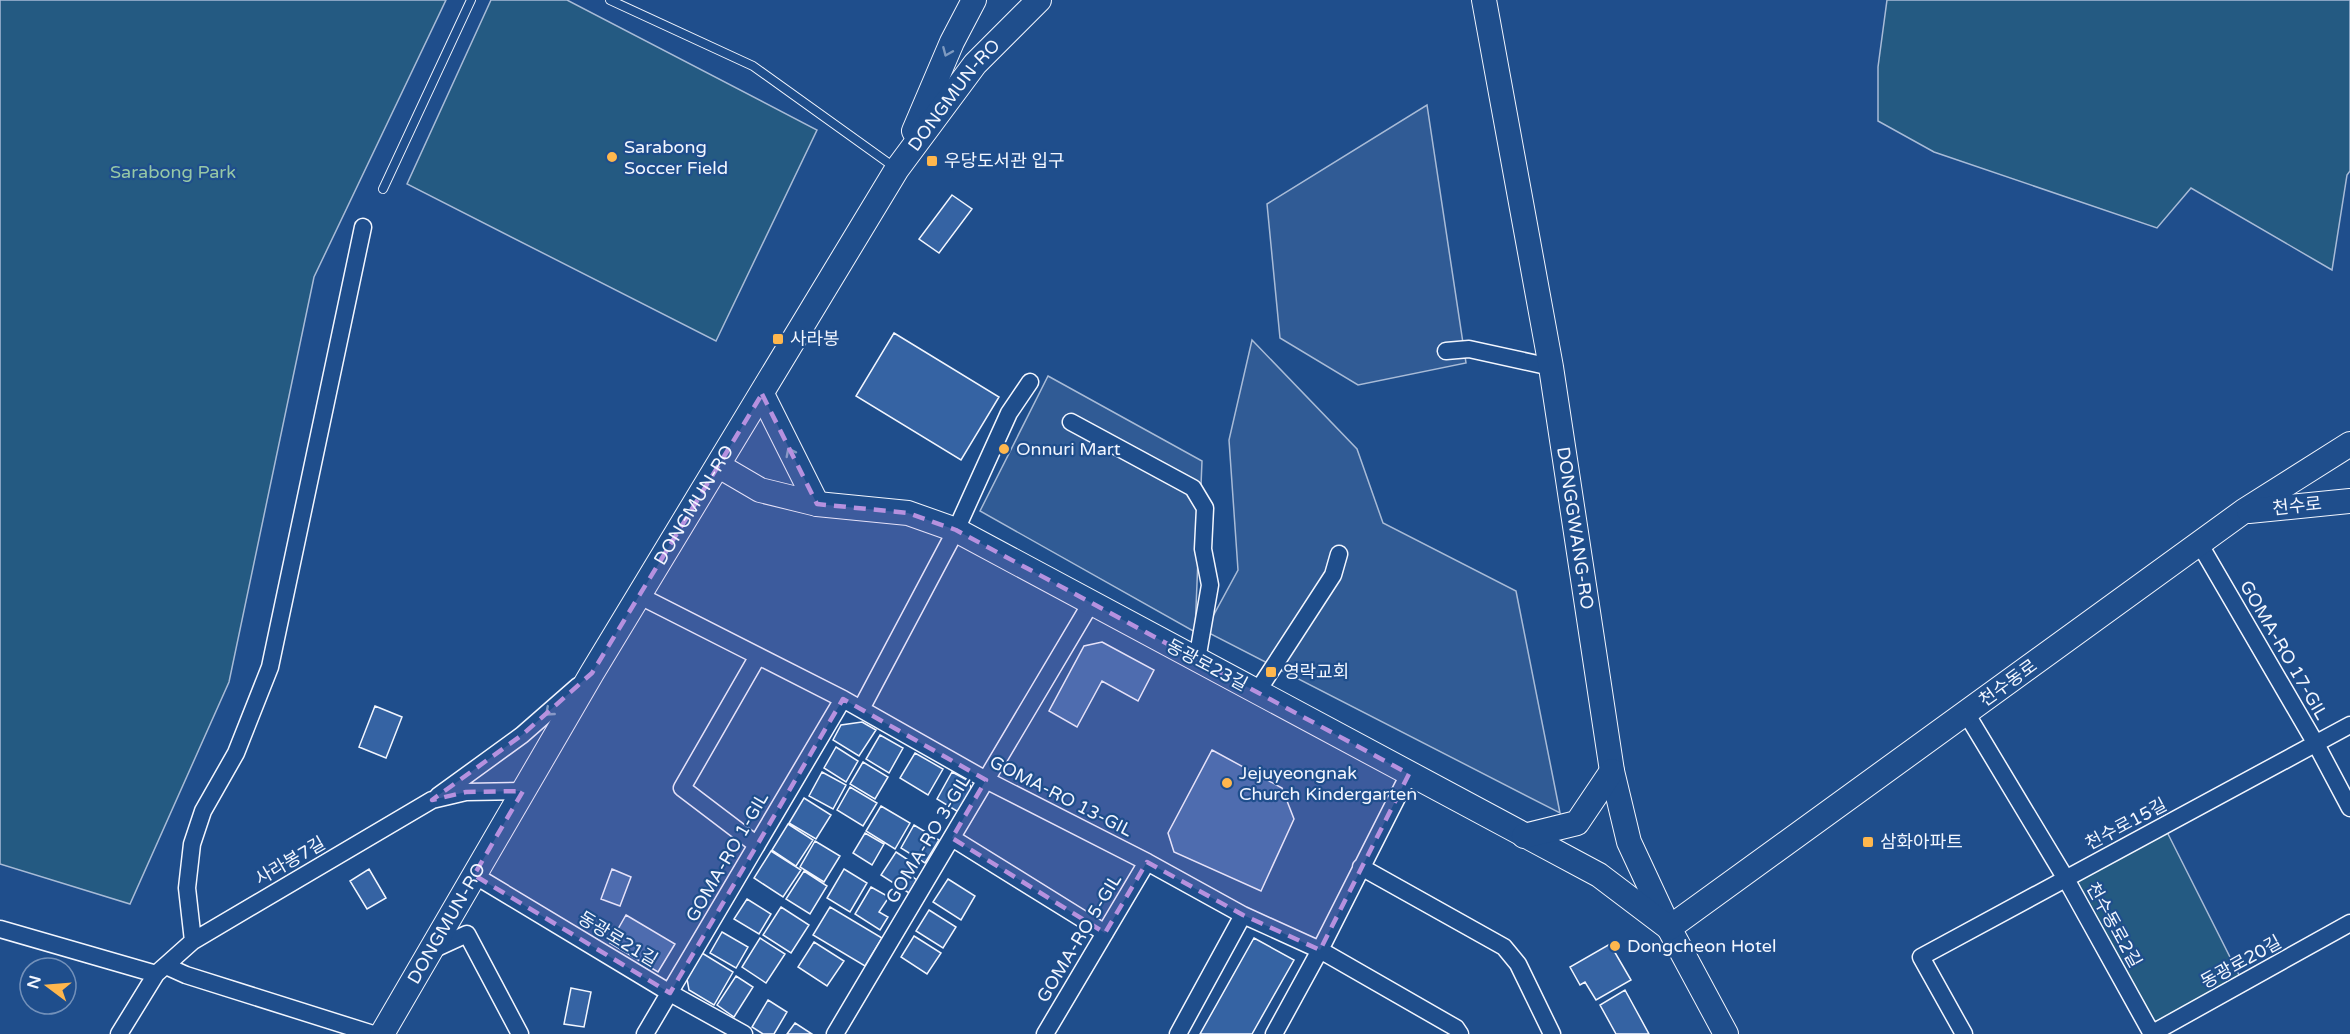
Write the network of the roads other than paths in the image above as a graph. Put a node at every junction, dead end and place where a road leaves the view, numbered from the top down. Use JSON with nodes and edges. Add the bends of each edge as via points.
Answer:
{"nodes":[{"id":1,"x":471,"y":0,"type":"edge"},
{"id":2,"x":610,"y":0,"type":"edge"},
{"id":3,"x":974,"y":0,"type":"edge"},
{"id":4,"x":1039,"y":0,"type":"edge"},
{"id":5,"x":1484,"y":0,"type":"edge"},
{"id":6,"x":897,"y":169,"type":"junction"},
{"id":7,"x":383,"y":189,"type":"dead end"},
{"id":8,"x":363,"y":227,"type":"dead end"},
{"id":9,"x":1446,"y":351,"type":"dead end"},
{"id":10,"x":1551,"y":367,"type":"junction"},
{"id":11,"x":1030,"y":382,"type":"dead end"},
{"id":12,"x":762,"y":394,"type":"junction"},
{"id":13,"x":1071,"y":422,"type":"dead end"},
{"id":14,"x":2350,"y":444,"type":"edge"},
{"id":15,"x":719,"y":466,"type":"junction"},
{"id":16,"x":2350,"y":501,"type":"edge"},
{"id":17,"x":817,"y":504,"type":"junction"},
{"id":18,"x":2244,"y":511,"type":"junction"},
{"id":19,"x":956,"y":530,"type":"junction"},
{"id":20,"x":2199,"y":543,"type":"junction"},
{"id":21,"x":1339,"y":554,"type":"dead end"},
{"id":22,"x":640,"y":596,"type":"junction"},
{"id":23,"x":1091,"y":603,"type":"junction"},
{"id":24,"x":758,"y":656,"type":"junction"},
{"id":25,"x":1197,"y":660,"type":"junction"},
{"id":26,"x":592,"y":673,"type":"junction"},
{"id":27,"x":1257,"y":692,"type":"junction"},
{"id":28,"x":843,"y":699,"type":"junction"},
{"id":29,"x":861,"y":709,"type":"junction"},
{"id":30,"x":1966,"y":713,"type":"junction"},
{"id":31,"x":2350,"y":725,"type":"edge"},
{"id":32,"x":2316,"y":744,"type":"junction"},
{"id":33,"x":1612,"y":771,"type":"junction"},
{"id":34,"x":1409,"y":774,"type":"junction"},
{"id":35,"x":986,"y":780,"type":"junction"},
{"id":36,"x":523,"y":791,"type":"junction"},
{"id":37,"x":432,"y":800,"type":"junction"},
{"id":38,"x":2350,"y":808,"type":"edge"},
{"id":39,"x":1524,"y":836,"type":"junction"},
{"id":40,"x":952,"y":838,"type":"junction"},
{"id":41,"x":757,"y":845,"type":"junction"},
{"id":42,"x":1147,"y":862,"type":"junction"},
{"id":43,"x":1361,"y":867,"type":"junction"},
{"id":44,"x":474,"y":875,"type":"junction"},
{"id":45,"x":2066,"y":879,"type":"junction"},
{"id":46,"x":1243,"y":915,"type":"junction"},
{"id":47,"x":2350,"y":923,"type":"edge"},
{"id":48,"x":1669,"y":928,"type":"junction"},
{"id":49,"x":0,"y":929,"type":"edge"},
{"id":50,"x":1105,"y":933,"type":"junction"},
{"id":51,"x":193,"y":941,"type":"junction"},
{"id":52,"x":1320,"y":950,"type":"junction"},
{"id":53,"x":429,"y":951,"type":"junction"},
{"id":54,"x":161,"y":970,"type":"junction"},
{"id":55,"x":670,"y":993,"type":"junction"},
{"id":56,"x":119,"y":1034,"type":"edge"},
{"id":57,"x":373,"y":1034,"type":"edge"},
{"id":58,"x":382,"y":1034,"type":"edge"},
{"id":59,"x":520,"y":1034,"type":"edge"},
{"id":60,"x":645,"y":1034,"type":"edge"},
{"id":61,"x":744,"y":1034,"type":"edge"},
{"id":62,"x":835,"y":1034,"type":"edge"},
{"id":63,"x":1045,"y":1034,"type":"edge"},
{"id":64,"x":1178,"y":1034,"type":"edge"},
{"id":65,"x":1274,"y":1034,"type":"edge"},
{"id":66,"x":1460,"y":1034,"type":"edge"},
{"id":67,"x":1552,"y":1034,"type":"edge"},
{"id":68,"x":1726,"y":1034,"type":"edge"},
{"id":69,"x":1964,"y":1034,"type":"edge"},
{"id":70,"x":2151,"y":1034,"type":"edge"}],
"edges":[{"from":1,"to":7,"type":"lane"},
{"from":2,"to":6,"type":"lane","via":[[753,66]]},
{"from":3,"to":6,"type":"main road","one_way":true},
{"from":4,"to":6,"type":"main road","name":"DONGMUN-RO","via":[[975,64]]},
{"from":5,"to":10,"type":"main road","name":"DONGGWANG-RO"},
{"from":6,"to":12,"type":"main road","name":"DONGMUN-RO"},
{"from":8,"to":51,"type":"street","via":[[270,667],[236,753],[203,811],[192,844],[187,888]]},
{"from":9,"to":10,"type":"street","via":[[1469,349]]},
{"from":10,"to":33,"type":"main road","name":"DONGGWANG-RO"},
{"from":11,"to":19,"type":"street","via":[[1009,413]]},
{"from":12,"to":15,"type":"main road","name":"DONGMUN-RO"},
{"from":17,"to":12,"type":"main road","one_way":true},
{"from":13,"to":25,"type":"street","via":[[1193,488],[1205,508],[1203,549],[1210,585]]},
{"from":14,"to":18,"type":"main road","name":"천수동로"},
{"from":15,"to":17,"type":"main road","name":"동광로23길","via":[[760,490]]},
{"from":15,"to":22,"type":"main road","name":"DONGMUN-RO"},
{"from":16,"to":18,"type":"main road","name":"천수로"},
{"from":17,"to":19,"type":"main road","name":"동광로23길","via":[[908,513]]},
{"from":18,"to":20,"type":"main road","name":"천수동로"},
{"from":19,"to":23,"type":"main road","name":"동광로23길"},
{"from":19,"to":29,"type":"street"},
{"from":20,"to":30,"type":"main road","name":"천수동로"},
{"from":20,"to":32,"type":"street","name":"GOMA-RO 17-GIL"},
{"from":21,"to":27,"type":"street","via":[[1333,576]]},
{"from":22,"to":24,"type":"street","name":"GOMA-RO 13-GIL"},
{"from":22,"to":26,"type":"main road","name":"DONGMUN-RO"},
{"from":23,"to":25,"type":"main road","name":"동광로23길"},
{"from":23,"to":35,"type":"street","name":"GOMA-RO 3-GIL"},
{"from":24,"to":28,"type":"street","name":"GOMA-RO 13-GIL"},
{"from":24,"to":41,"type":"street","via":[[682,788]]},
{"from":25,"to":27,"type":"main road","name":"동광로23길"},
{"from":26,"to":36,"type":"main road","name":"DONGMUN-RO"},
{"from":26,"to":37,"type":"street","one_way":true,"via":[[522,735]]},
{"from":27,"to":34,"type":"main road","name":"동광로23길"},
{"from":28,"to":29,"type":"street","name":"GOMA-RO 13-GIL"},
{"from":28,"to":41,"type":"street","name":"GOMA-RO 1-GIL"},
{"from":29,"to":35,"type":"street","name":"GOMA-RO 13-GIL"},
{"from":30,"to":45,"type":"street","name":"천수동로2길"},
{"from":30,"to":48,"type":"main road","name":"천수동로"},
{"from":31,"to":32,"type":"street","name":"천수로15길"},
{"from":32,"to":38,"type":"street","name":"GOMA-RO 17-GIL"},
{"from":32,"to":45,"type":"street","name":"천수로15길"},
{"from":33,"to":39,"type":"main road","via":[[1577,823]]},
{"from":33,"to":48,"type":"main road","name":"DONGGWANG-RO","via":[[1629,842]]},
{"from":34,"to":39,"type":"main road","name":"동광로23길"},
{"from":34,"to":43,"type":"street"},
{"from":35,"to":40,"type":"street","name":"GOMA-RO 3-GIL"},
{"from":35,"to":42,"type":"street","name":"GOMA-RO 13-GIL"},
{"from":36,"to":37,"type":"street","name":"사라봉7길","via":[[466,792]]},
{"from":36,"to":44,"type":"main road","name":"DONGMUN-RO"},
{"from":37,"to":51,"type":"street","name":"사라봉7길"},
{"from":39,"to":48,"type":"main road","name":"동광로23길","via":[[1599,875]]},
{"from":40,"to":50,"type":"street"},
{"from":40,"to":62,"type":"street","name":"GOMA-RO 3-GIL"},
{"from":41,"to":55,"type":"street","name":"GOMA-RO 1-GIL"},
{"from":42,"to":46,"type":"street","name":"GOMA-RO 13-GIL"},
{"from":42,"to":50,"type":"street","name":"GOMA-RO 5-GIL"},
{"from":43,"to":52,"type":"street"},
{"from":43,"to":67,"type":"street","via":[[1504,947],[1518,964]]},
{"from":44,"to":53,"type":"main road","name":"DONGMUN-RO"},
{"from":44,"to":55,"type":"street","name":"동광로21길"},
{"from":45,"to":69,"type":"street","name":"천수로15길","via":[[1921,957]]},
{"from":45,"to":70,"type":"street","name":"천수동로2길"},
{"from":46,"to":52,"type":"street","name":"GOMA-RO 13-GIL"},
{"from":46,"to":64,"type":"street"},
{"from":47,"to":70,"type":"street","name":"동광로20길"},
{"from":48,"to":68,"type":"main road","name":"DONGGWANG-RO"},
{"from":49,"to":54,"type":"street"},
{"from":50,"to":63,"type":"street","name":"GOMA-RO 5-GIL"},
{"from":51,"to":54,"type":"street","name":"사라봉7길"},
{"from":52,"to":65,"type":"street"},
{"from":52,"to":66,"type":"street","name":"GOMA-RO 13-GIL","via":[[1456,1028]]},
{"from":53,"to":58,"type":"main road","name":"DONGMUN-RO"},
{"from":53,"to":59,"type":"street","via":[[466,934]]},
{"from":54,"to":56,"type":"street","name":"사라봉7길"},
{"from":54,"to":57,"type":"street"},
{"from":55,"to":60,"type":"street","name":"GOMA-RO 1-GIL"},
{"from":55,"to":61,"type":"street","name":"동광로21길"}]}
